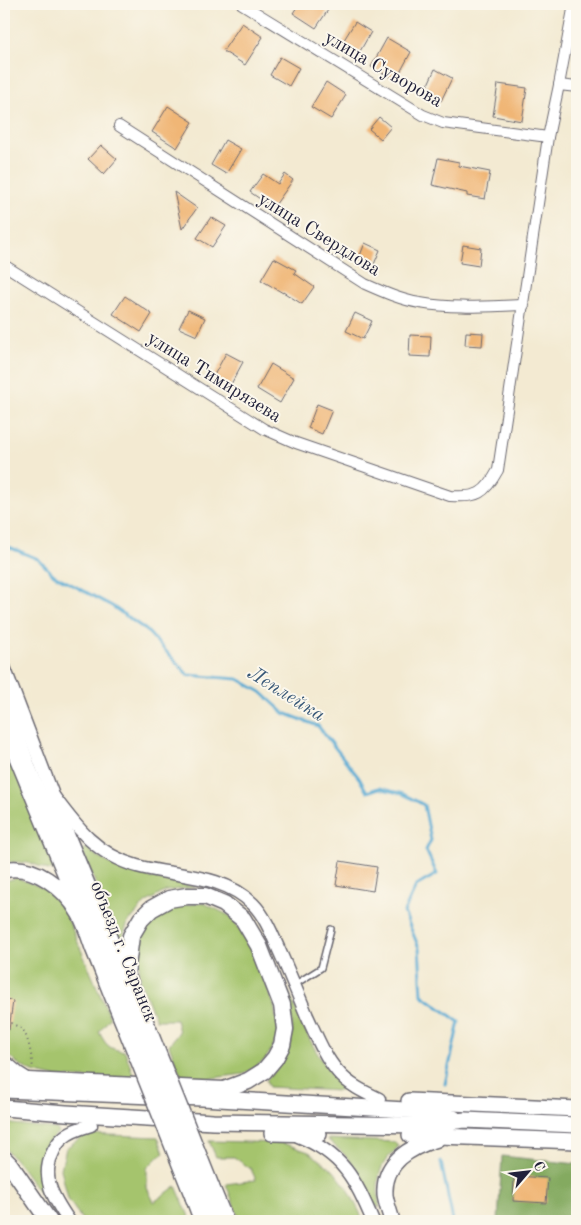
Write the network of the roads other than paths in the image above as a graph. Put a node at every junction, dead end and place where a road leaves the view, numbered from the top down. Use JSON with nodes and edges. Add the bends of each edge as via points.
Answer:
{"nodes":[{"id":1,"x":242,"y":4,"type":"edge"},
{"id":2,"x":574,"y":4,"type":"edge"},
{"id":3,"x":559,"y":85,"type":"junction"},
{"id":4,"x":577,"y":88,"type":"edge"},
{"id":5,"x":119,"y":126,"type":"dead end"},
{"id":6,"x":548,"y":137,"type":"junction"},
{"id":7,"x":4,"y":265,"type":"edge"},
{"id":8,"x":524,"y":305,"type":"junction"},
{"id":9,"x":4,"y":668,"type":"edge"},
{"id":10,"x":4,"y":695,"type":"edge"},
{"id":11,"x":4,"y":725,"type":"edge"},
{"id":12,"x":54,"y":798,"type":"junction"},
{"id":13,"x":4,"y":870,"type":"edge"},
{"id":14,"x":79,"y":913,"type":"junction"},
{"id":15,"x":331,"y":929,"type":"dead end"},
{"id":16,"x":126,"y":974,"type":"junction"},
{"id":17,"x":294,"y":985,"type":"junction"},
{"id":18,"x":135,"y":1023,"type":"junction"},
{"id":19,"x":4,"y":1063,"type":"edge"},
{"id":20,"x":4,"y":1081,"type":"edge"},
{"id":21,"x":31,"y":1081,"type":"junction"},
{"id":22,"x":4,"y":1090,"type":"edge"},
{"id":23,"x":224,"y":1090,"type":"junction"},
{"id":24,"x":379,"y":1099,"type":"junction"},
{"id":25,"x":4,"y":1108,"type":"edge"},
{"id":26,"x":577,"y":1109,"type":"edge"},
{"id":27,"x":4,"y":1116,"type":"edge"},
{"id":28,"x":465,"y":1120,"type":"junction"},
{"id":29,"x":91,"y":1125,"type":"junction"},
{"id":30,"x":577,"y":1125,"type":"edge"},
{"id":31,"x":294,"y":1134,"type":"junction"},
{"id":32,"x":447,"y":1136,"type":"junction"},
{"id":33,"x":577,"y":1141,"type":"edge"},
{"id":34,"x":4,"y":1159,"type":"edge"},
{"id":35,"x":202,"y":1192,"type":"junction"},
{"id":36,"x":49,"y":1221,"type":"edge"},
{"id":37,"x":69,"y":1221,"type":"edge"},
{"id":38,"x":202,"y":1221,"type":"edge"},
{"id":39,"x":214,"y":1221,"type":"edge"},
{"id":40,"x":225,"y":1221,"type":"edge"},
{"id":41,"x":373,"y":1221,"type":"edge"},
{"id":42,"x":392,"y":1221,"type":"edge"}],
"edges":[{"from":1,"to":6,"type":"street","name":"улица Суворова","via":[[424,115],[443,123]]},
{"from":2,"to":3,"type":"street"},
{"from":3,"to":4,"type":"street"},
{"from":3,"to":6,"type":"street"},
{"from":5,"to":8,"type":"street","name":"улица Свердлова","via":[[350,275],[390,295],[446,306]]},
{"from":6,"to":8,"type":"street"},
{"from":7,"to":8,"type":"street","name":"улица Тимирязева","via":[[264,429],[450,496],[465,498],[479,494],[498,470]]},
{"from":9,"to":12,"type":"street"},
{"from":10,"to":18,"type":"street","name":"объезд г. Саранск","via":[[33,775]]},
{"from":11,"to":14,"type":"street"},
{"from":12,"to":16,"type":"street"},
{"from":12,"to":17,"type":"street","via":[[75,826],[107,853],[136,866],[220,883],[248,899],[266,923]]},
{"from":13,"to":14,"type":"main road","via":[[28,871],[48,879],[64,892]]},
{"from":14,"to":18,"type":"main road"},
{"from":15,"to":17,"type":"lane","via":[[321,968]]},
{"from":16,"to":18,"type":"main road"},
{"from":16,"to":23,"type":"main road","via":[[131,936],[151,909],[169,899],[205,896],[224,904],[242,919],[259,946],[282,1005],[285,1029],[282,1045],[264,1071]]},
{"from":17,"to":24,"type":"street","via":[[326,1056],[349,1082]]},
{"from":18,"to":35,"type":"main road","bridge":true},
{"from":19,"to":21,"type":"main road"},
{"from":20,"to":21,"type":"main road"},
{"from":21,"to":23,"type":"main road"},
{"from":22,"to":28,"type":"main road","via":[[413,1110]]},
{"from":23,"to":24,"type":"main road"},
{"from":24,"to":26,"type":"main road"},
{"from":25,"to":28,"type":"main road","via":[[214,1122],[424,1125]]},
{"from":27,"to":29,"type":"main road"},
{"from":28,"to":30,"type":"main road"},
{"from":29,"to":31,"type":"main road"},
{"from":29,"to":37,"type":"street","via":[[63,1138],[47,1168],[51,1191]]},
{"from":31,"to":32,"type":"main road"},
{"from":31,"to":41,"type":"street","via":[[314,1142],[350,1173]]},
{"from":32,"to":33,"type":"main road"},
{"from":32,"to":42,"type":"main road","via":[[420,1144],[398,1159],[390,1170],[385,1195]]},
{"from":34,"to":36,"type":"main road"},
{"from":35,"to":38,"type":"main road"},
{"from":35,"to":39,"type":"street"},
{"from":35,"to":40,"type":"main road"}]}
